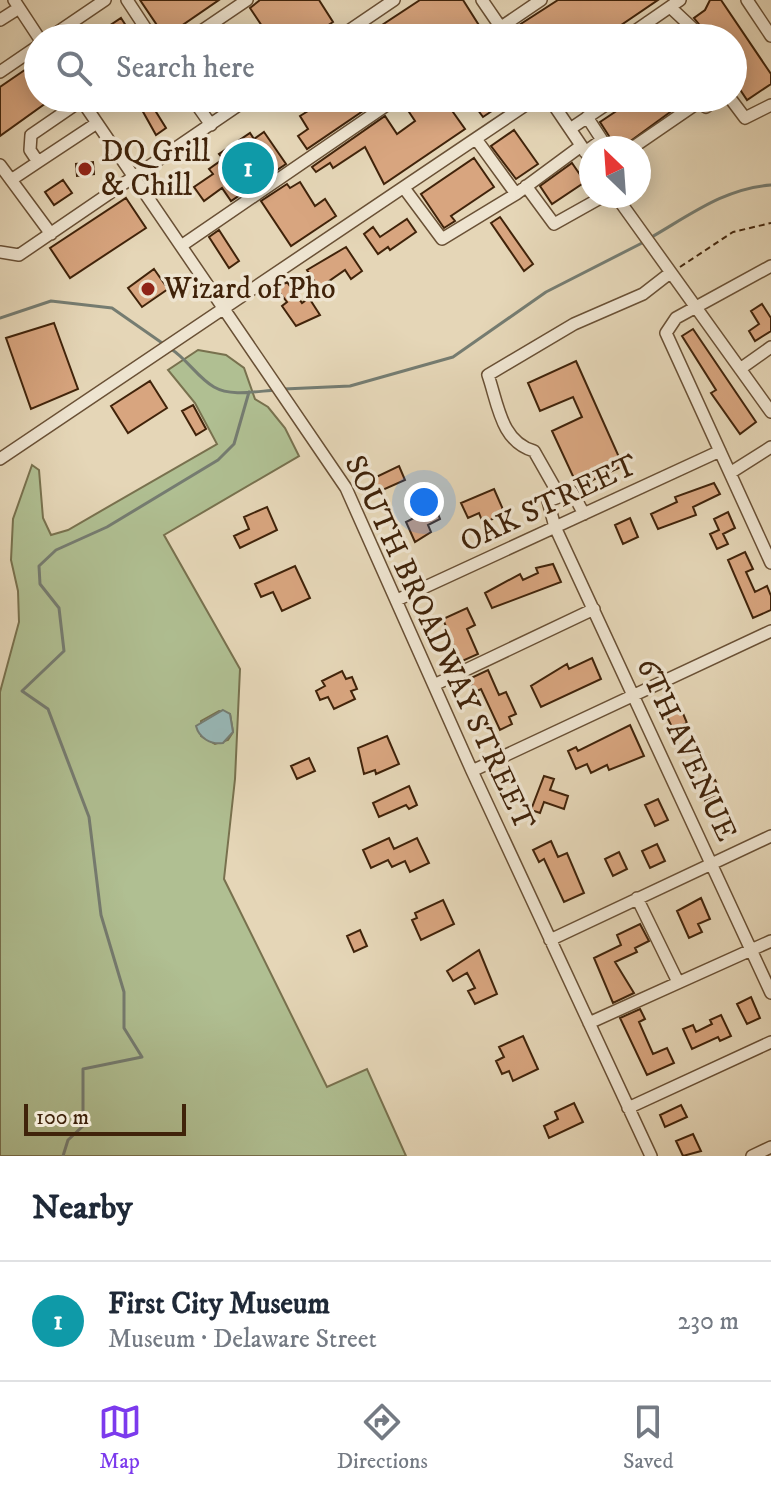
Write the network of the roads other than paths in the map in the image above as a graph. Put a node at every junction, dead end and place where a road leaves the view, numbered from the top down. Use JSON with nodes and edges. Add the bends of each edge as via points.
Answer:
{"nodes":[{"id":1,"x":105,"y":0,"type":"edge"},
{"id":2,"x":127,"y":0,"type":"edge"},
{"id":3,"x":247,"y":0,"type":"edge"},
{"id":4,"x":394,"y":0,"type":"edge"},
{"id":5,"x":482,"y":0,"type":"edge"},
{"id":6,"x":541,"y":0,"type":"edge"},
{"id":7,"x":747,"y":0,"type":"edge"},
{"id":8,"x":16,"y":4,"type":"edge"},
{"id":9,"x":675,"y":4,"type":"edge"},
{"id":10,"x":0,"y":20,"type":"edge"},
{"id":11,"x":648,"y":22,"type":"joint"},
{"id":12,"x":30,"y":24,"type":"edge"},
{"id":13,"x":70,"y":24,"type":"edge"},
{"id":14,"x":143,"y":24,"type":"edge"},
{"id":15,"x":212,"y":24,"type":"edge"},
{"id":16,"x":359,"y":24,"type":"edge"},
{"id":17,"x":498,"y":24,"type":"edge"},
{"id":18,"x":505,"y":24,"type":"edge"},
{"id":19,"x":645,"y":24,"type":"edge"},
{"id":20,"x":691,"y":24,"type":"edge"},
{"id":21,"x":771,"y":36,"type":"edge"},
{"id":22,"x":24,"y":56,"type":"edge"},
{"id":23,"x":0,"y":72,"type":"edge"},
{"id":24,"x":771,"y":105,"type":"edge"},
{"id":25,"x":63,"y":112,"type":"edge"},
{"id":26,"x":90,"y":112,"type":"edge"},
{"id":27,"x":202,"y":112,"type":"edge"},
{"id":28,"x":229,"y":112,"type":"edge"},
{"id":29,"x":377,"y":112,"type":"edge"},
{"id":30,"x":516,"y":112,"type":"edge"},
{"id":31,"x":558,"y":112,"type":"edge"},
{"id":32,"x":595,"y":112,"type":"edge"},
{"id":33,"x":682,"y":112,"type":"edge"},
{"id":34,"x":740,"y":112,"type":"edge"},
{"id":35,"x":587,"y":117,"type":"junction"},
{"id":36,"x":97,"y":123,"type":"junction"},
{"id":37,"x":211,"y":125,"type":"junction"},
{"id":38,"x":570,"y":129,"type":"junction"},
{"id":39,"x":600,"y":136,"type":"edge"},
{"id":40,"x":648,"y":136,"type":"edge"},
{"id":41,"x":476,"y":139,"type":"junction"},
{"id":42,"x":579,"y":142,"type":"edge"},
{"id":43,"x":579,"y":157,"type":"edge"},
{"id":44,"x":38,"y":162,"type":"junction"},
{"id":45,"x":0,"y":165,"type":"edge"},
{"id":46,"x":134,"y":177,"type":"junction"},
{"id":47,"x":11,"y":180,"type":"junction"},
{"id":48,"x":526,"y":186,"type":"junction"},
{"id":49,"x":404,"y":188,"type":"junction"},
{"id":50,"x":516,"y":194,"type":"junction"},
{"id":51,"x":583,"y":208,"type":"edge"},
{"id":52,"x":625,"y":208,"type":"edge"},
{"id":53,"x":51,"y":234,"type":"junction"},
{"id":54,"x":181,"y":246,"type":"junction"},
{"id":55,"x":0,"y":252,"type":"edge"},
{"id":56,"x":771,"y":266,"type":"edge"},
{"id":57,"x":667,"y":269,"type":"junction"},
{"id":58,"x":694,"y":306,"type":"junction"},
{"id":59,"x":224,"y":309,"type":"junction"},
{"id":60,"x":771,"y":347,"type":"edge"},
{"id":61,"x":740,"y":369,"type":"junction"},
{"id":62,"x":771,"y":412,"type":"edge"},
{"id":63,"x":771,"y":447,"type":"edge"},
{"id":64,"x":720,"y":451,"type":"junction"},
{"id":65,"x":0,"y":459,"type":"edge"},
{"id":66,"x":730,"y":473,"type":"junction"},
{"id":67,"x":559,"y":495,"type":"junction"},
{"id":68,"x":584,"y":514,"type":"junction"},
{"id":69,"x":555,"y":527,"type":"junction"},
{"id":70,"x":771,"y":563,"type":"edge"},
{"id":71,"x":397,"y":600,"type":"junction"},
{"id":72,"x":594,"y":609,"type":"junction"},
{"id":73,"x":771,"y":631,"type":"edge"},
{"id":74,"x":434,"y":685,"type":"junction"},
{"id":75,"x":635,"y":694,"type":"junction"},
{"id":76,"x":472,"y":771,"type":"junction"},
{"id":77,"x":771,"y":836,"type":"edge"},
{"id":78,"x":712,"y":864,"type":"junction"},
{"id":79,"x":637,"y":898,"type":"junction"},
{"id":80,"x":550,"y":940,"type":"junction"},
{"id":81,"x":771,"y":941,"type":"edge"},
{"id":82,"x":750,"y":948,"type":"junction"},
{"id":83,"x":678,"y":982,"type":"junction"},
{"id":84,"x":771,"y":993,"type":"edge"},
{"id":85,"x":589,"y":1023,"type":"junction"},
{"id":86,"x":771,"y":1042,"type":"edge"},
{"id":87,"x":628,"y":1108,"type":"junction"},
{"id":88,"x":771,"y":1147,"type":"edge"},
{"id":89,"x":651,"y":1156,"type":"edge"},
{"id":90,"x":752,"y":1156,"type":"edge"}],
"edges":[{"from":1,"to":13,"type":"street"},
{"from":2,"to":14,"type":"street"},
{"from":3,"to":15,"type":"street"},
{"from":4,"to":16,"type":"street"},
{"from":5,"to":17,"type":"street"},
{"from":6,"to":18,"type":"street"},
{"from":7,"to":21,"type":"street"},
{"from":8,"to":10,"type":"street"},
{"from":8,"to":12,"type":"street"},
{"from":9,"to":11,"type":"street"},
{"from":9,"to":20,"type":"street"},
{"from":11,"to":19,"type":"street"},
{"from":22,"to":23,"type":"street"},
{"from":24,"to":34,"type":"street","via":[[745,118]]},
{"from":25,"to":44,"type":"street","via":[[31,135],[30,150]]},
{"from":26,"to":36,"type":"street","name":"SOUTH BROADWAY STREET"},
{"from":27,"to":37,"type":"street"},
{"from":28,"to":37,"type":"street"},
{"from":29,"to":54,"type":"street"},
{"from":30,"to":41,"type":"street"},
{"from":31,"to":38,"type":"street"},
{"from":32,"to":35,"type":"street"},
{"from":33,"to":40,"type":"street"},
{"from":35,"to":38,"type":"street"},
{"from":35,"to":39,"type":"street"},
{"from":36,"to":44,"type":"street"},
{"from":36,"to":46,"type":"street","name":"SOUTH BROADWAY STREET"},
{"from":37,"to":46,"type":"street"},
{"from":38,"to":42,"type":"street"},
{"from":41,"to":49,"type":"street"},
{"from":41,"to":50,"type":"street"},
{"from":43,"to":48,"type":"street"},
{"from":44,"to":47,"type":"street"},
{"from":45,"to":47,"type":"street"},
{"from":46,"to":53,"type":"street"},
{"from":46,"to":54,"type":"street","name":"SOUTH BROADWAY STREET"},
{"from":47,"to":53,"type":"street"},
{"from":48,"to":50,"type":"street"},
{"from":48,"to":51,"type":"street","via":[[554,224]]},
{"from":49,"to":50,"type":"street","via":[[442,239]]},
{"from":49,"to":59,"type":"street"},
{"from":52,"to":57,"type":"street"},
{"from":53,"to":55,"type":"street","via":[[19,255]]},
{"from":54,"to":59,"type":"street","name":"SOUTH BROADWAY STREET"},
{"from":56,"to":58,"type":"street"},
{"from":57,"to":58,"type":"street"},
{"from":57,"to":67,"type":"street","via":[[643,294],[574,324],[488,375],[507,432],[519,447],[534,451]]},
{"from":58,"to":61,"type":"street"},
{"from":58,"to":64,"type":"street","via":[[666,333]]},
{"from":59,"to":65,"type":"street"},
{"from":59,"to":71,"type":"street","name":"SOUTH BROADWAY STREET","via":[[346,488]]},
{"from":60,"to":61,"type":"street"},
{"from":61,"to":62,"type":"street"},
{"from":63,"to":66,"type":"street"},
{"from":64,"to":66,"type":"street"},
{"from":64,"to":68,"type":"street","name":"OAK STREET"},
{"from":66,"to":70,"type":"street"},
{"from":67,"to":68,"type":"street","via":[[572,492]]},
{"from":67,"to":69,"type":"street","via":[[547,505]]},
{"from":68,"to":69,"type":"street","name":"OAK STREET"},
{"from":69,"to":71,"type":"street","name":"OAK STREET"},
{"from":69,"to":72,"type":"street","name":"6TH AVENUE"},
{"from":71,"to":74,"type":"street","name":"SOUTH BROADWAY STREET"},
{"from":72,"to":74,"type":"street"},
{"from":72,"to":75,"type":"street","name":"6TH AVENUE"},
{"from":73,"to":75,"type":"street"},
{"from":74,"to":76,"type":"street","name":"SOUTH BROADWAY STREET"},
{"from":75,"to":76,"type":"street"},
{"from":75,"to":78,"type":"street","name":"6TH AVENUE"},
{"from":76,"to":80,"type":"street","name":"SOUTH BROADWAY STREET"},
{"from":77,"to":78,"type":"street"},
{"from":78,"to":79,"type":"street"},
{"from":78,"to":82,"type":"street","name":"6TH AVENUE"},
{"from":79,"to":80,"type":"street"},
{"from":79,"to":83,"type":"street"},
{"from":80,"to":85,"type":"street","name":"SOUTH BROADWAY STREET"},
{"from":81,"to":82,"type":"street"},
{"from":82,"to":83,"type":"street"},
{"from":82,"to":84,"type":"street","name":"6TH AVENUE"},
{"from":83,"to":85,"type":"street"},
{"from":85,"to":87,"type":"street","name":"SOUTH BROADWAY STREET"},
{"from":86,"to":87,"type":"street"},
{"from":87,"to":89,"type":"street","name":"SOUTH BROADWAY STREET"},
{"from":88,"to":90,"type":"street"}]}
